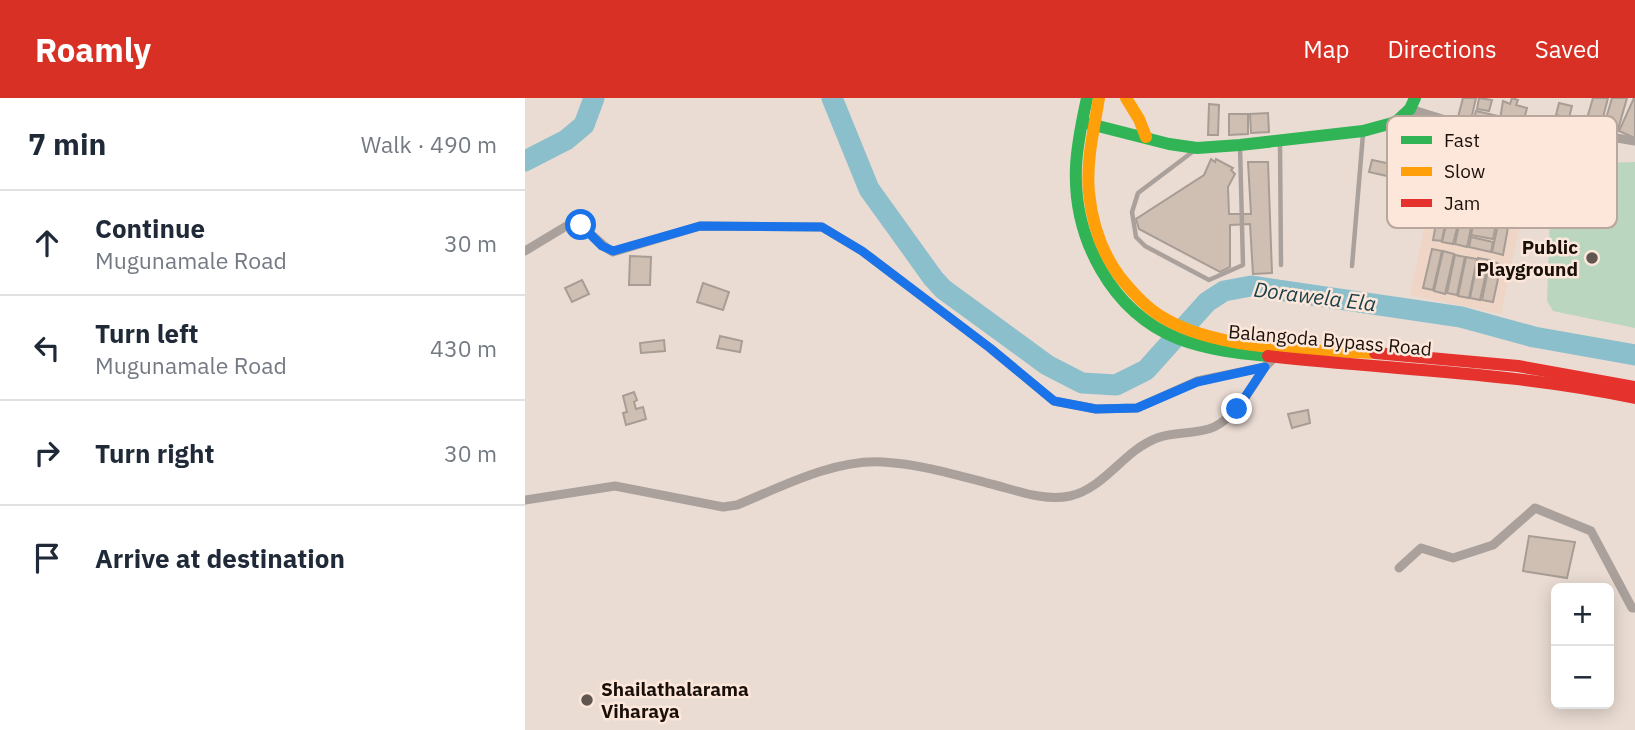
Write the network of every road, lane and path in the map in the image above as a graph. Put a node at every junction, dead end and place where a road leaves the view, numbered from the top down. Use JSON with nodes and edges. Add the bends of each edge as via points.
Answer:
{"nodes":[{"id":1,"x":1087,"y":98,"type":"edge"},
{"id":2,"x":1099,"y":98,"type":"edge"},
{"id":3,"x":1126,"y":98,"type":"edge"},
{"id":4,"x":1413,"y":104,"type":"edge"},
{"id":5,"x":1445,"y":116,"type":"edge"},
{"id":6,"x":1088,"y":124,"type":"junction"},
{"id":7,"x":1387,"y":124,"type":"edge"},
{"id":8,"x":1363,"y":131,"type":"junction"},
{"id":9,"x":1146,"y":137,"type":"junction"},
{"id":10,"x":1617,"y":138,"type":"edge"},
{"id":11,"x":1635,"y":141,"type":"edge"},
{"id":12,"x":1280,"y":142,"type":"junction"},
{"id":13,"x":1240,"y":145,"type":"junction"},
{"id":14,"x":1197,"y":148,"type":"junction"},
{"id":15,"x":525,"y":251,"type":"edge"},
{"id":16,"x":1281,"y":265,"type":"dead end"},
{"id":17,"x":1352,"y":266,"type":"dead end"},
{"id":18,"x":1193,"y":338,"type":"junction"},
{"id":19,"x":1270,"y":362,"type":"junction"},
{"id":20,"x":1635,"y":387,"type":"edge"},
{"id":21,"x":1635,"y":398,"type":"edge"},
{"id":22,"x":525,"y":500,"type":"edge"},
{"id":23,"x":1399,"y":568,"type":"dead end"},
{"id":24,"x":1634,"y":608,"type":"edge"}],
"edges":[{"from":1,"to":6,"type":"main road","name":"Balangoda Bypass Road"},
{"from":2,"to":6,"type":"main road","name":"Balangoda Bypass Road"},
{"from":3,"to":9,"type":"main road"},
{"from":4,"to":5,"type":"street"},
{"from":6,"to":9,"type":"main road"},
{"from":6,"to":18,"type":"main road","name":"Balangoda Bypass Road","via":[[1076,177],[1087,238],[1102,272],[1125,302]]},
{"from":7,"to":8,"type":"main road"},
{"from":8,"to":12,"type":"main road"},
{"from":8,"to":17,"type":"lane"},
{"from":9,"to":14,"type":"main road"},
{"from":10,"to":11,"type":"street"},
{"from":12,"to":13,"type":"main road"},
{"from":12,"to":16,"type":"lane"},
{"from":13,"to":14,"type":"main road"},
{"from":13,"to":14,"type":"lane","via":[[1243,265],[1209,280],[1145,246],[1136,237],[1132,212],[1138,193]]},
{"from":15,"to":19,"type":"street","via":[[573,222],[613,251],[700,226],[822,227],[862,251],[1054,401],[1096,409],[1137,408],[1197,382]]},
{"from":18,"to":19,"type":"main road","name":"Balangoda Bypass Road","via":[[1217,350]]},
{"from":18,"to":20,"type":"main road","name":"Balangoda Bypass Road","via":[[1523,366]]},
{"from":19,"to":21,"type":"main road","name":"Balangoda Bypass Road","via":[[1387,364],[1532,378]]},
{"from":19,"to":22,"type":"street","via":[[1237,409],[1213,427],[1145,443],[1093,488],[1068,496],[1040,497],[945,471],[881,461],[827,468],[723,507],[615,486]]},
{"from":23,"to":24,"type":"street","via":[[1421,548],[1453,558],[1493,545],[1535,508],[1591,531]]}]}
